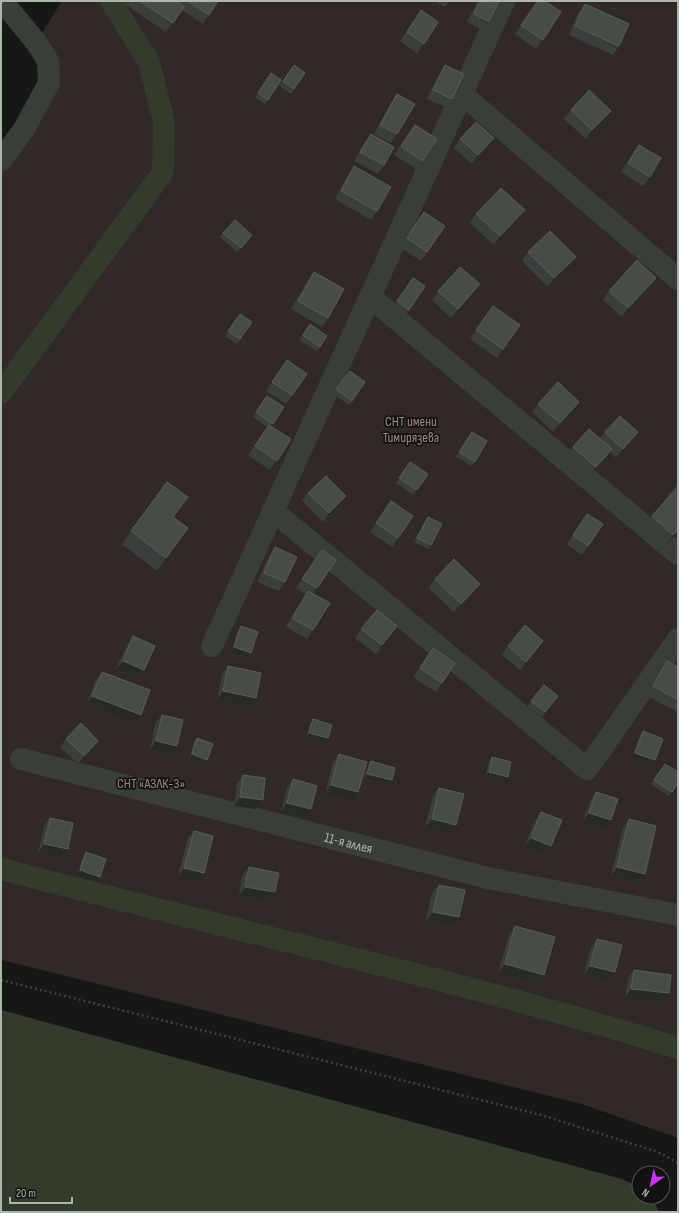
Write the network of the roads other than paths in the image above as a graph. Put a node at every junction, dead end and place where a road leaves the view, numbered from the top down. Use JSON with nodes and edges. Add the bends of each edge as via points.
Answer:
{"nodes":[{"id":1,"x":2,"y":1,"type":"edge"},
{"id":2,"x":504,"y":1,"type":"edge"},
{"id":3,"x":462,"y":94,"type":"junction"},
{"id":4,"x":1,"y":160,"type":"edge"},
{"id":5,"x":678,"y":279,"type":"edge"},
{"id":6,"x":370,"y":297,"type":"junction"},
{"id":7,"x":273,"y":511,"type":"junction"},
{"id":8,"x":678,"y":554,"type":"edge"},
{"id":9,"x":678,"y":639,"type":"edge"},
{"id":10,"x":212,"y":646,"type":"dead end"},
{"id":11,"x":21,"y":759,"type":"dead end"},
{"id":12,"x":678,"y":915,"type":"edge"}],
"edges":[{"from":1,"to":4,"type":"street","via":[[36,42],[48,61],[49,83],[24,129]]},
{"from":2,"to":3,"type":"street"},
{"from":3,"to":5,"type":"street"},
{"from":3,"to":6,"type":"street"},
{"from":6,"to":7,"type":"street"},
{"from":6,"to":8,"type":"street"},
{"from":7,"to":9,"type":"street","via":[[587,769]]},
{"from":7,"to":10,"type":"street"},
{"from":11,"to":12,"type":"street","name":"11-я аллея","via":[[488,878]]}]}
